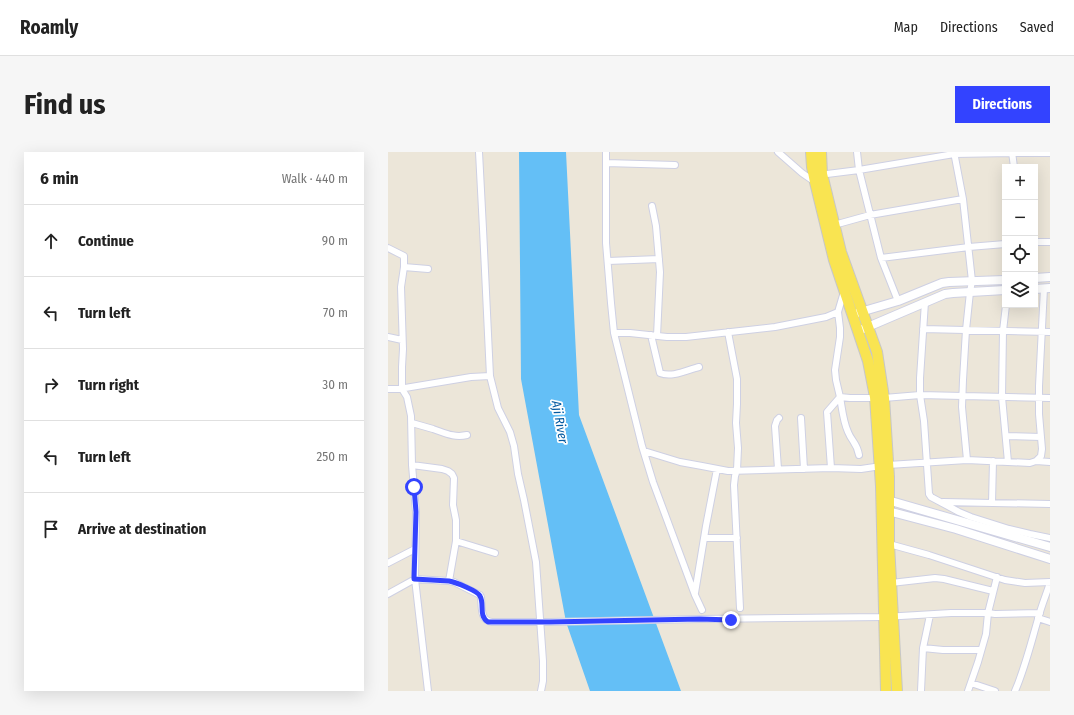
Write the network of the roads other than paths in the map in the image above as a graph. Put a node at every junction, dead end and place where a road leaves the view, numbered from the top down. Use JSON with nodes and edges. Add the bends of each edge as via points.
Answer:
{"nodes":[{"id":1,"x":479,"y":152,"type":"edge"},
{"id":2,"x":606,"y":152,"type":"edge"},
{"id":3,"x":778,"y":152,"type":"edge"},
{"id":4,"x":811,"y":152,"type":"edge"},
{"id":5,"x":821,"y":152,"type":"edge"},
{"id":6,"x":856,"y":152,"type":"edge"},
{"id":7,"x":1012,"y":152,"type":"edge"},
{"id":8,"x":954,"y":153,"type":"edge"},
{"id":9,"x":1050,"y":153,"type":"edge"},
{"id":10,"x":606,"y":163,"type":"junction"},
{"id":11,"x":1014,"y":164,"type":"edge"},
{"id":12,"x":675,"y":165,"type":"dead end"},
{"id":13,"x":859,"y":170,"type":"junction"},
{"id":14,"x":817,"y":177,"type":"junction"},
{"id":15,"x":963,"y":199,"type":"junction"},
{"id":16,"x":652,"y":206,"type":"dead end"},
{"id":17,"x":870,"y":215,"type":"junction"},
{"id":18,"x":834,"y":225,"type":"junction"},
{"id":19,"x":1038,"y":242,"type":"edge"},
{"id":20,"x":1050,"y":242,"type":"edge"},
{"id":21,"x":1002,"y":244,"type":"edge"},
{"id":22,"x":969,"y":247,"type":"junction"},
{"id":23,"x":388,"y":248,"type":"edge"},
{"id":24,"x":881,"y":258,"type":"junction"},
{"id":25,"x":659,"y":259,"type":"junction"},
{"id":26,"x":608,"y":261,"type":"junction"},
{"id":27,"x":404,"y":267,"type":"junction"},
{"id":28,"x":428,"y":269,"type":"dead end"},
{"id":29,"x":1050,"y":277,"type":"edge"},
{"id":30,"x":1038,"y":278,"type":"edge"},
{"id":31,"x":1002,"y":280,"type":"edge"},
{"id":32,"x":972,"y":281,"type":"junction"},
{"id":33,"x":1047,"y":288,"type":"edge"},
{"id":34,"x":849,"y":290,"type":"junction"},
{"id":35,"x":1002,"y":290,"type":"edge"},
{"id":36,"x":970,"y":292,"type":"junction"},
{"id":37,"x":898,"y":301,"type":"junction"},
{"id":38,"x":925,"y":302,"type":"junction"},
{"id":39,"x":1006,"y":308,"type":"edge"},
{"id":40,"x":838,"y":312,"type":"junction"},
{"id":41,"x":857,"y":313,"type":"junction"},
{"id":42,"x":868,"y":327,"type":"junction"},
{"id":43,"x":923,"y":329,"type":"junction"},
{"id":44,"x":966,"y":330,"type":"junction"},
{"id":45,"x":1003,"y":331,"type":"junction"},
{"id":46,"x":728,"y":332,"type":"junction"},
{"id":47,"x":859,"y":332,"type":"junction"},
{"id":48,"x":1042,"y":332,"type":"junction"},
{"id":49,"x":1050,"y":332,"type":"edge"},
{"id":50,"x":614,"y":333,"type":"junction"},
{"id":51,"x":654,"y":336,"type":"junction"},
{"id":52,"x":388,"y":337,"type":"edge"},
{"id":53,"x":402,"y":340,"type":"junction"},
{"id":54,"x":699,"y":366,"type":"dead end"},
{"id":55,"x":490,"y":376,"type":"junction"},
{"id":56,"x":388,"y":389,"type":"edge"},
{"id":57,"x":402,"y":389,"type":"junction"},
{"id":58,"x":920,"y":395,"type":"junction"},
{"id":59,"x":963,"y":396,"type":"junction"},
{"id":60,"x":840,"y":397,"type":"junction"},
{"id":61,"x":880,"y":397,"type":"junction"},
{"id":62,"x":1002,"y":397,"type":"junction"},
{"id":63,"x":1039,"y":397,"type":"junction"},
{"id":64,"x":1050,"y":398,"type":"edge"},
{"id":65,"x":779,"y":418,"type":"dead end"},
{"id":66,"x":801,"y":418,"type":"dead end"},
{"id":67,"x":412,"y":423,"type":"junction"},
{"id":68,"x":467,"y":435,"type":"dead end"},
{"id":69,"x":1006,"y":436,"type":"junction"},
{"id":70,"x":1041,"y":437,"type":"junction"},
{"id":71,"x":644,"y":451,"type":"junction"},
{"id":72,"x":859,"y":455,"type":"dead end"},
{"id":73,"x":967,"y":460,"type":"junction"},
{"id":74,"x":993,"y":461,"type":"junction"},
{"id":75,"x":1036,"y":461,"type":"junction"},
{"id":76,"x":926,"y":462,"type":"junction"},
{"id":77,"x":1008,"y":462,"type":"junction"},
{"id":78,"x":1050,"y":462,"type":"edge"},
{"id":79,"x":884,"y":465,"type":"junction"},
{"id":80,"x":412,"y":466,"type":"junction"},
{"id":81,"x":831,"y":468,"type":"junction"},
{"id":82,"x":717,"y":469,"type":"junction"},
{"id":83,"x":778,"y":469,"type":"junction"},
{"id":84,"x":804,"y":469,"type":"junction"},
{"id":85,"x":738,"y":470,"type":"junction"},
{"id":86,"x":885,"y":499,"type":"junction"},
{"id":87,"x":941,"y":502,"type":"junction"},
{"id":88,"x":992,"y":503,"type":"junction"},
{"id":89,"x":1050,"y":504,"type":"edge"},
{"id":90,"x":885,"y":510,"type":"junction"},
{"id":91,"x":704,"y":538,"type":"junction"},
{"id":92,"x":737,"y":538,"type":"junction"},
{"id":93,"x":1050,"y":538,"type":"edge"},
{"id":94,"x":456,"y":541,"type":"junction"},
{"id":95,"x":889,"y":544,"type":"junction"},
{"id":96,"x":1050,"y":547,"type":"edge"},
{"id":97,"x":415,"y":549,"type":"junction"},
{"id":98,"x":495,"y":553,"type":"dead end"},
{"id":99,"x":1050,"y":560,"type":"edge"},
{"id":100,"x":388,"y":563,"type":"edge"},
{"id":101,"x":997,"y":577,"type":"junction"},
{"id":102,"x":414,"y":579,"type":"junction"},
{"id":103,"x":449,"y":581,"type":"junction"},
{"id":104,"x":1050,"y":582,"type":"edge"},
{"id":105,"x":891,"y":583,"type":"junction"},
{"id":106,"x":993,"y":591,"type":"junction"},
{"id":107,"x":388,"y":594,"type":"edge"},
{"id":108,"x":695,"y":595,"type":"junction"},
{"id":109,"x":740,"y":608,"type":"dead end"},
{"id":110,"x":702,"y":610,"type":"dead end"},
{"id":111,"x":988,"y":613,"type":"junction"},
{"id":112,"x":930,"y":615,"type":"junction"},
{"id":113,"x":1039,"y":616,"type":"junction"},
{"id":114,"x":888,"y":617,"type":"junction"},
{"id":115,"x":540,"y":622,"type":"junction"},
{"id":116,"x":1050,"y":622,"type":"edge"},
{"id":117,"x":923,"y":648,"type":"junction"},
{"id":118,"x":981,"y":650,"type":"junction"},
{"id":119,"x":971,"y":683,"type":"junction"},
{"id":120,"x":428,"y":691,"type":"edge"},
{"id":121,"x":540,"y":691,"type":"edge"},
{"id":122,"x":886,"y":691,"type":"edge"},
{"id":123,"x":897,"y":691,"type":"edge"},
{"id":124,"x":920,"y":691,"type":"edge"},
{"id":125,"x":968,"y":691,"type":"edge"},
{"id":126,"x":995,"y":691,"type":"edge"},
{"id":127,"x":1015,"y":691,"type":"edge"}],
"edges":[{"from":1,"to":55,"type":"street"},
{"from":2,"to":10,"type":"street"},
{"from":3,"to":14,"type":"street","via":[[802,173]]},
{"from":4,"to":14,"type":"main road"},
{"from":5,"to":14,"type":"main road"},
{"from":6,"to":13,"type":"street"},
{"from":7,"to":8,"type":"street"},
{"from":7,"to":9,"type":"street"},
{"from":7,"to":11,"type":"street"},
{"from":8,"to":13,"type":"street"},
{"from":8,"to":15,"type":"street"},
{"from":10,"to":12,"type":"street"},
{"from":10,"to":26,"type":"street"},
{"from":13,"to":14,"type":"street"},
{"from":13,"to":17,"type":"street"},
{"from":14,"to":18,"type":"main road"},
{"from":14,"to":34,"type":"main road","via":[[834,260]]},
{"from":15,"to":17,"type":"street"},
{"from":15,"to":22,"type":"street"},
{"from":16,"to":25,"type":"street"},
{"from":17,"to":18,"type":"street"},
{"from":17,"to":24,"type":"street"},
{"from":18,"to":34,"type":"main road"},
{"from":19,"to":20,"type":"street"},
{"from":21,"to":22,"type":"street"},
{"from":22,"to":24,"type":"street"},
{"from":22,"to":32,"type":"street"},
{"from":23,"to":27,"type":"street","via":[[404,256]]},
{"from":24,"to":37,"type":"street"},
{"from":25,"to":26,"type":"street"},
{"from":25,"to":51,"type":"street","via":[[659,301]]},
{"from":26,"to":50,"type":"street"},
{"from":27,"to":28,"type":"street"},
{"from":27,"to":53,"type":"street","via":[[401,287]]},
{"from":29,"to":30,"type":"street"},
{"from":31,"to":32,"type":"street"},
{"from":32,"to":36,"type":"street"},
{"from":32,"to":37,"type":"street","via":[[942,283]]},
{"from":33,"to":48,"type":"street"},
{"from":34,"to":40,"type":"street"},
{"from":34,"to":41,"type":"main road"},
{"from":35,"to":36,"type":"street"},
{"from":36,"to":38,"type":"street","via":[[945,294]]},
{"from":36,"to":44,"type":"street"},
{"from":37,"to":41,"type":"street"},
{"from":38,"to":42,"type":"street"},
{"from":38,"to":43,"type":"street"},
{"from":39,"to":45,"type":"street"},
{"from":40,"to":46,"type":"street","via":[[826,317],[776,327]]},
{"from":40,"to":60,"type":"street","via":[[840,337],[836,380]]},
{"from":41,"to":42,"type":"main road"},
{"from":41,"to":47,"type":"main road"},
{"from":42,"to":47,"type":"street"},
{"from":42,"to":61,"type":"main road","via":[[877,352]]},
{"from":43,"to":44,"type":"street"},
{"from":43,"to":58,"type":"street"},
{"from":44,"to":45,"type":"street"},
{"from":44,"to":59,"type":"street"},
{"from":45,"to":48,"type":"street"},
{"from":45,"to":62,"type":"street"},
{"from":46,"to":51,"type":"street","via":[[686,337]]},
{"from":46,"to":85,"type":"street","via":[[737,379]]},
{"from":47,"to":61,"type":"main road"},
{"from":48,"to":49,"type":"street"},
{"from":48,"to":63,"type":"street"},
{"from":50,"to":51,"type":"street"},
{"from":50,"to":71,"type":"street"},
{"from":51,"to":54,"type":"street","via":[[660,373],[670,375]]},
{"from":52,"to":53,"type":"street"},
{"from":53,"to":57,"type":"street"},
{"from":55,"to":57,"type":"street"},
{"from":55,"to":115,"type":"street","via":[[498,408],[514,446],[536,562]]},
{"from":56,"to":57,"type":"street"},
{"from":57,"to":67,"type":"street","via":[[407,396]]},
{"from":58,"to":59,"type":"street"},
{"from":58,"to":61,"type":"street"},
{"from":58,"to":76,"type":"street"},
{"from":59,"to":62,"type":"street"},
{"from":59,"to":73,"type":"street"},
{"from":60,"to":61,"type":"street"},
{"from":60,"to":72,"type":"street","via":[[846,426]]},
{"from":60,"to":81,"type":"street","via":[[828,412]]},
{"from":61,"to":79,"type":"main road"},
{"from":62,"to":63,"type":"street"},
{"from":62,"to":69,"type":"street"},
{"from":63,"to":64,"type":"street"},
{"from":63,"to":70,"type":"street"},
{"from":65,"to":83,"type":"street","via":[[775,426]]},
{"from":66,"to":84,"type":"street"},
{"from":67,"to":68,"type":"street","via":[[450,436]]},
{"from":67,"to":80,"type":"street"},
{"from":69,"to":70,"type":"street"},
{"from":69,"to":77,"type":"street"},
{"from":70,"to":75,"type":"street","via":[[1041,456]]},
{"from":71,"to":82,"type":"street","via":[[680,462]]},
{"from":71,"to":108,"type":"street"},
{"from":73,"to":74,"type":"street"},
{"from":73,"to":76,"type":"street"},
{"from":74,"to":77,"type":"street"},
{"from":74,"to":88,"type":"street"},
{"from":75,"to":77,"type":"street"},
{"from":75,"to":78,"type":"street"},
{"from":76,"to":79,"type":"street"},
{"from":76,"to":87,"type":"street","via":[[929,494]]},
{"from":79,"to":81,"type":"street","via":[[861,469]]},
{"from":79,"to":86,"type":"main road","via":[[889,477]]},
{"from":80,"to":94,"type":"street","via":[[442,469],[452,474]]},
{"from":80,"to":97,"type":"street","via":[[416,512]]},
{"from":81,"to":84,"type":"street"},
{"from":82,"to":85,"type":"street"},
{"from":82,"to":91,"type":"street"},
{"from":83,"to":84,"type":"street"},
{"from":83,"to":85,"type":"street"},
{"from":85,"to":92,"type":"street","via":[[734,485]]},
{"from":86,"to":90,"type":"main road"},
{"from":86,"to":96,"type":"street"},
{"from":87,"to":88,"type":"street"},
{"from":87,"to":93,"type":"street","via":[[971,517]]},
{"from":88,"to":89,"type":"street"},
{"from":90,"to":95,"type":"main road"},
{"from":90,"to":99,"type":"street","via":[[956,529]]},
{"from":90,"to":114,"type":"main road"},
{"from":91,"to":92,"type":"street"},
{"from":91,"to":108,"type":"street"},
{"from":92,"to":109,"type":"street"},
{"from":94,"to":98,"type":"street"},
{"from":94,"to":103,"type":"street"},
{"from":95,"to":101,"type":"street"},
{"from":95,"to":105,"type":"main road"},
{"from":97,"to":100,"type":"street"},
{"from":97,"to":102,"type":"street"},
{"from":101,"to":104,"type":"street","via":[[1025,583]]},
{"from":101,"to":106,"type":"street"},
{"from":102,"to":103,"type":"street"},
{"from":102,"to":107,"type":"street"},
{"from":102,"to":120,"type":"street"},
{"from":103,"to":115,"type":"street","via":[[480,595],[482,616],[488,622]]},
{"from":104,"to":113,"type":"street"},
{"from":105,"to":106,"type":"street","via":[[935,578]]},
{"from":105,"to":114,"type":"main road"},
{"from":106,"to":111,"type":"street"},
{"from":108,"to":110,"type":"street"},
{"from":111,"to":112,"type":"street"},
{"from":111,"to":113,"type":"street"},
{"from":111,"to":118,"type":"street"},
{"from":112,"to":114,"type":"street"},
{"from":112,"to":117,"type":"street"},
{"from":113,"to":116,"type":"street"},
{"from":113,"to":127,"type":"street"},
{"from":114,"to":115,"type":"street"},
{"from":114,"to":122,"type":"main road"},
{"from":114,"to":123,"type":"main road"},
{"from":115,"to":121,"type":"street","via":[[543,681]]},
{"from":117,"to":118,"type":"street"},
{"from":117,"to":124,"type":"street"},
{"from":118,"to":119,"type":"street"},
{"from":119,"to":125,"type":"street"},
{"from":119,"to":126,"type":"street"}]}
